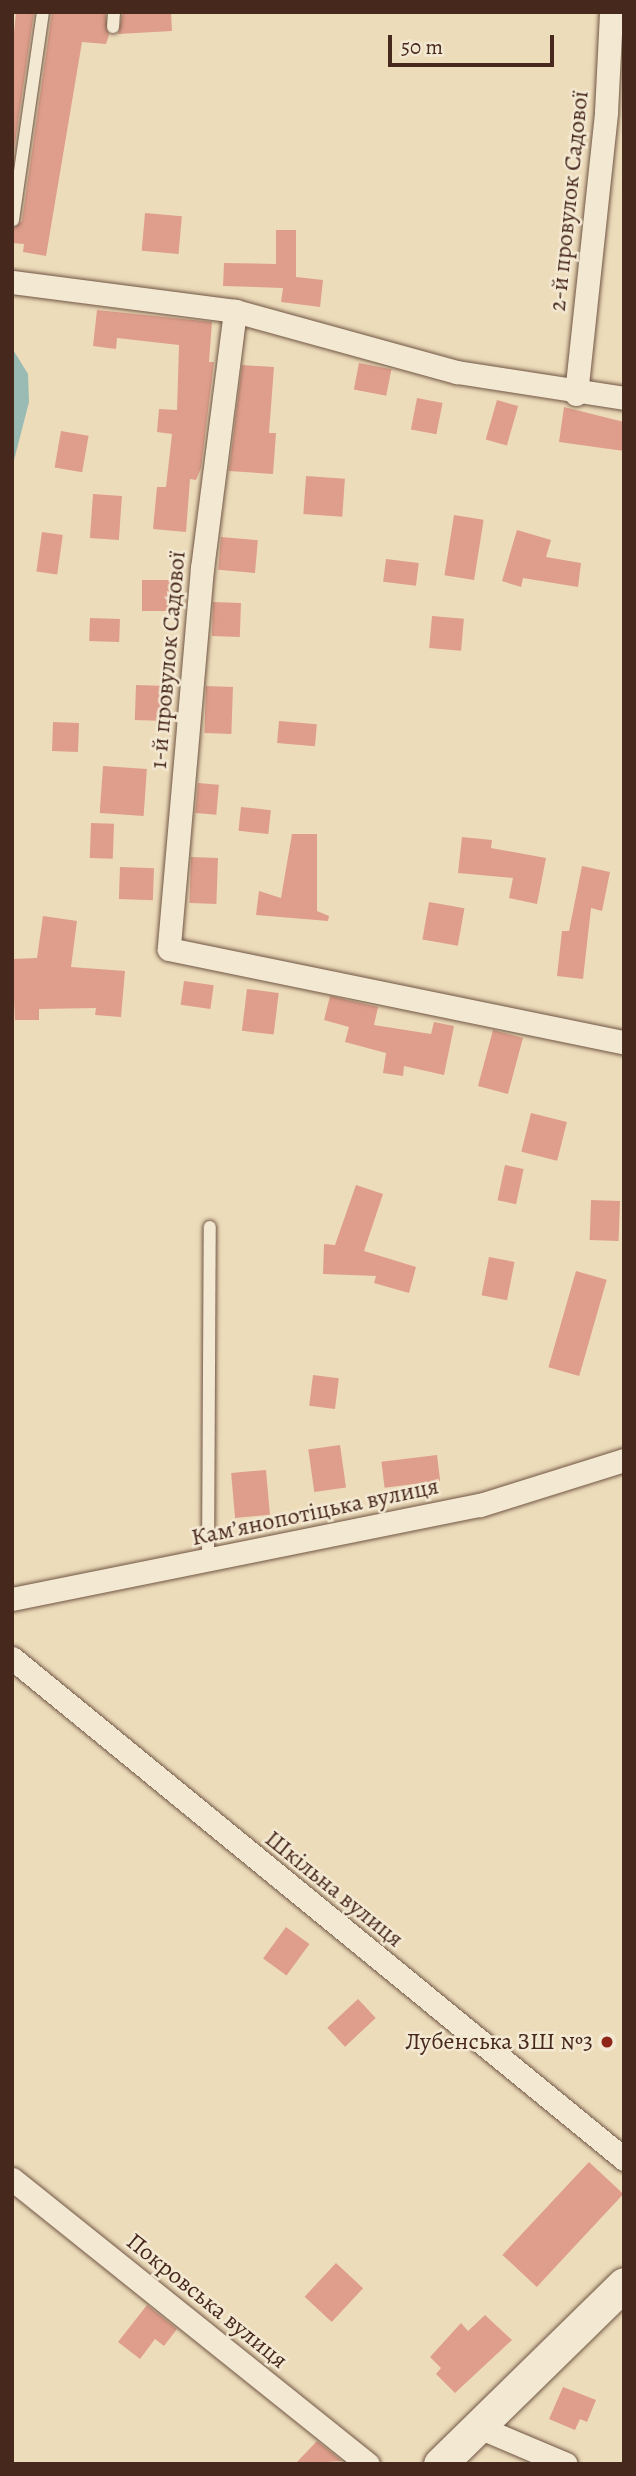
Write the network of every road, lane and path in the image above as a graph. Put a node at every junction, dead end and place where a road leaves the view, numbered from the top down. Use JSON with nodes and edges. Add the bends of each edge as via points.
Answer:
{"nodes":[{"id":1,"x":43,"y":12,"type":"edge"},
{"id":2,"x":114,"y":12,"type":"edge"},
{"id":3,"x":615,"y":22,"type":"edge"},
{"id":4,"x":113,"y":27,"type":"dead end"},
{"id":5,"x":615,"y":114,"type":"edge"},
{"id":6,"x":13,"y":220,"type":"edge"},
{"id":7,"x":12,"y":282,"type":"edge"},
{"id":8,"x":235,"y":312,"type":"junction"},
{"id":9,"x":576,"y":394,"type":"junction"},
{"id":10,"x":624,"y":398,"type":"edge"},
{"id":11,"x":624,"y":1042,"type":"edge"},
{"id":12,"x":210,"y":1227,"type":"dead end"},
{"id":13,"x":624,"y":1460,"type":"edge"},
{"id":14,"x":208,"y":1561,"type":"junction"},
{"id":15,"x":12,"y":1599,"type":"edge"},
{"id":16,"x":12,"y":1658,"type":"edge"},
{"id":17,"x":624,"y":2159,"type":"edge"},
{"id":18,"x":12,"y":2179,"type":"edge"},
{"id":19,"x":624,"y":2284,"type":"edge"},
{"id":20,"x":481,"y":2428,"type":"junction"},
{"id":21,"x":368,"y":2464,"type":"edge"},
{"id":22,"x":440,"y":2464,"type":"edge"},
{"id":23,"x":566,"y":2464,"type":"edge"}],
"edges":[{"from":1,"to":6,"type":"lane"},
{"from":2,"to":4,"type":"lane"},
{"from":3,"to":5,"type":"street","name":"2-й провулок Садової"},
{"from":5,"to":9,"type":"street","name":"2-й провулок Садової"},
{"from":7,"to":8,"type":"street"},
{"from":8,"to":9,"type":"street","via":[[457,372]]},
{"from":8,"to":11,"type":"street","name":"1-й провулок Садової","via":[[202,568],[169,949]]},
{"from":9,"to":10,"type":"street"},
{"from":12,"to":14,"type":"lane"},
{"from":13,"to":14,"type":"street","name":"Камʼянопотіцька вулиця","via":[[480,1505]]},
{"from":14,"to":15,"type":"street","name":"Камʼянопотіцька вулиця"},
{"from":16,"to":17,"type":"street","name":"Шкільна вулиця"},
{"from":18,"to":21,"type":"street","name":"Покровська вулиця"},
{"from":19,"to":20,"type":"main road"},
{"from":20,"to":22,"type":"main road"},
{"from":20,"to":23,"type":"street"}]}
